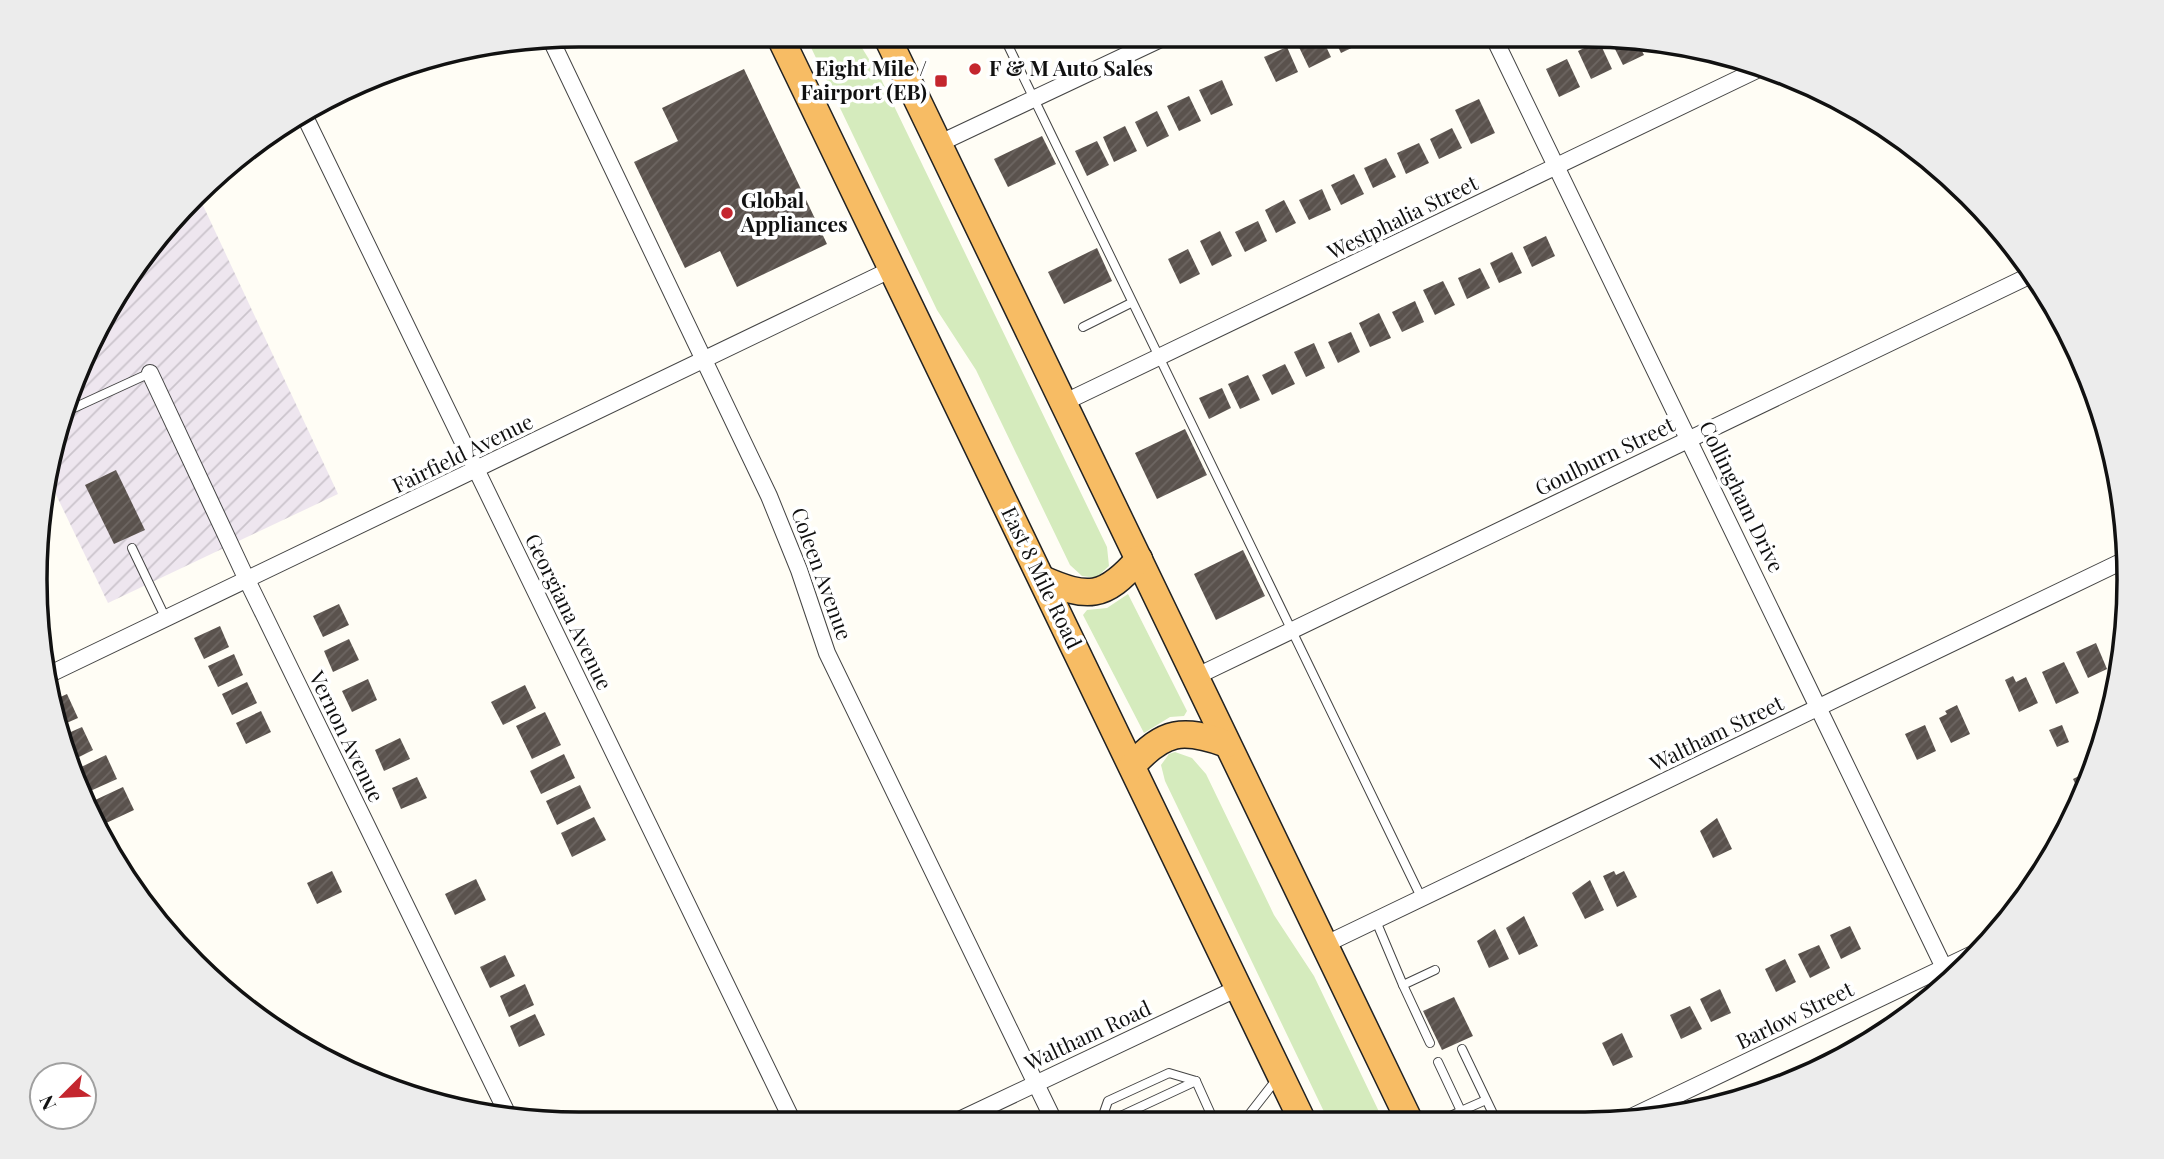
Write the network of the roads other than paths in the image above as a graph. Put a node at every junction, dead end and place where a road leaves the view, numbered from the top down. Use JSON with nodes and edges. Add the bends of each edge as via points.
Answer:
{"nodes":[{"id":1,"x":785,"y":47,"type":"edge"},
{"id":2,"x":892,"y":47,"type":"edge"},
{"id":3,"x":1008,"y":47,"type":"edge"},
{"id":4,"x":1144,"y":47,"type":"edge"},
{"id":5,"x":1498,"y":47,"type":"edge"},
{"id":6,"x":555,"y":48,"type":"edge"},
{"id":7,"x":1750,"y":73,"type":"edge"},
{"id":8,"x":1034,"y":100,"type":"junction"},
{"id":9,"x":308,"y":122,"type":"edge"},
{"id":10,"x":938,"y":144,"type":"junction"},
{"id":11,"x":1557,"y":168,"type":"junction"},
{"id":12,"x":892,"y":270,"type":"junction"},
{"id":13,"x":2023,"y":279,"type":"edge"},
{"id":14,"x":1131,"y":303,"type":"junction"},
{"id":15,"x":1083,"y":327,"type":"dead end"},
{"id":16,"x":1159,"y":358,"type":"junction"},
{"id":17,"x":704,"y":361,"type":"junction"},
{"id":18,"x":150,"y":373,"type":"joint"},
{"id":19,"x":1063,"y":403,"type":"junction"},
{"id":20,"x":75,"y":407,"type":"edge"},
{"id":21,"x":1690,"y":439,"type":"junction"},
{"id":22,"x":477,"y":471,"type":"junction"},
{"id":23,"x":132,"y":548,"type":"dead end"},
{"id":24,"x":1139,"y":559,"type":"junction"},
{"id":25,"x":2117,"y":564,"type":"edge"},
{"id":26,"x":1042,"y":579,"type":"junction"},
{"id":27,"x":247,"y":580,"type":"junction"},
{"id":28,"x":166,"y":619,"type":"junction"},
{"id":29,"x":1293,"y":631,"type":"junction"},
{"id":30,"x":55,"y":671,"type":"edge"},
{"id":31,"x":1195,"y":677,"type":"junction"},
{"id":32,"x":1820,"y":708,"type":"junction"},
{"id":33,"x":1227,"y":744,"type":"junction"},
{"id":34,"x":1132,"y":766,"type":"junction"},
{"id":35,"x":1422,"y":900,"type":"junction"},
{"id":36,"x":1376,"y":922,"type":"junction"},
{"id":37,"x":1324,"y":945,"type":"junction"},
{"id":38,"x":1435,"y":970,"type":"dead end"},
{"id":39,"x":1946,"y":970,"type":"edge"},
{"id":40,"x":1938,"y":977,"type":"edge"},
{"id":41,"x":1403,"y":985,"type":"junction"},
{"id":42,"x":1238,"y":988,"type":"junction"},
{"id":43,"x":1430,"y":1043,"type":"dead end"},
{"id":44,"x":1462,"y":1049,"type":"dead end"},
{"id":45,"x":1438,"y":1062,"type":"dead end"},
{"id":46,"x":1280,"y":1075,"type":"junction"},
{"id":47,"x":1196,"y":1081,"type":"junction"},
{"id":48,"x":1036,"y":1083,"type":"junction"},
{"id":49,"x":1486,"y":1100,"type":"junction"},
{"id":50,"x":504,"y":1106,"type":"edge"},
{"id":51,"x":1654,"y":1107,"type":"edge"},
{"id":52,"x":788,"y":1112,"type":"edge"},
{"id":53,"x":976,"y":1112,"type":"edge"},
{"id":54,"x":1050,"y":1112,"type":"edge"},
{"id":55,"x":1104,"y":1112,"type":"edge"},
{"id":56,"x":1129,"y":1112,"type":"edge"},
{"id":57,"x":1210,"y":1112,"type":"edge"},
{"id":58,"x":1251,"y":1112,"type":"edge"},
{"id":59,"x":1298,"y":1112,"type":"edge"},
{"id":60,"x":1405,"y":1112,"type":"edge"},
{"id":61,"x":1461,"y":1112,"type":"edge"},
{"id":62,"x":1469,"y":1112,"type":"edge"},
{"id":63,"x":1492,"y":1112,"type":"edge"}],
"edges":[{"from":1,"to":12,"type":"highway","name":"East 8 Mile Road"},
{"from":2,"to":10,"type":"highway"},
{"from":3,"to":8,"type":"lane"},
{"from":4,"to":8,"type":"street"},
{"from":5,"to":11,"type":"street","name":"Collingham Drive"},
{"from":6,"to":17,"type":"street","name":"Coleen Avenue"},
{"from":7,"to":11,"type":"street","name":"Westphalia Street"},
{"from":8,"to":10,"type":"street"},
{"from":8,"to":14,"type":"lane"},
{"from":9,"to":22,"type":"street","name":"Georgiana Avenue"},
{"from":10,"to":19,"type":"highway"},
{"from":11,"to":16,"type":"street","name":"Westphalia Street"},
{"from":11,"to":21,"type":"street","name":"Collingham Drive"},
{"from":12,"to":17,"type":"street","name":"Fairfield Avenue"},
{"from":12,"to":26,"type":"highway","name":"East 8 Mile Road"},
{"from":13,"to":21,"type":"street","name":"Goulburn Street"},
{"from":14,"to":15,"type":"lane"},
{"from":14,"to":16,"type":"lane"},
{"from":16,"to":19,"type":"street","name":"Westphalia Street"},
{"from":16,"to":29,"type":"lane"},
{"from":17,"to":22,"type":"street","name":"Fairfield Avenue"},
{"from":17,"to":48,"type":"street","name":"Coleen Avenue","via":[[778,515],[827,653]]},
{"from":18,"to":20,"type":"lane"},
{"from":18,"to":27,"type":"street","name":"Vernon Avenue"},
{"from":19,"to":24,"type":"highway"},
{"from":21,"to":29,"type":"street","name":"Goulburn Street"},
{"from":21,"to":32,"type":"street","name":"Collingham Drive"},
{"from":22,"to":27,"type":"street","name":"Fairfield Avenue"},
{"from":22,"to":52,"type":"street","name":"Georgiana Avenue"},
{"from":23,"to":28,"type":"lane"},
{"from":24,"to":26,"type":"highway","via":[[1117,582],[1096,593],[1072,592]]},
{"from":24,"to":31,"type":"highway"},
{"from":25,"to":32,"type":"street","name":"Waltham Street"},
{"from":26,"to":34,"type":"highway","name":"East 8 Mile Road"},
{"from":27,"to":28,"type":"street","name":"Fairfield Avenue"},
{"from":27,"to":50,"type":"street","name":"Vernon Avenue"},
{"from":28,"to":30,"type":"street","name":"Fairfield Avenue"},
{"from":29,"to":31,"type":"street","name":"Goulburn Street"},
{"from":29,"to":35,"type":"lane"},
{"from":31,"to":33,"type":"highway"},
{"from":32,"to":35,"type":"street","name":"Waltham Street"},
{"from":32,"to":39,"type":"street","name":"Collingham Drive"},
{"from":33,"to":34,"type":"highway","via":[[1202,735],[1176,734],[1154,744]]},
{"from":33,"to":37,"type":"highway"},
{"from":34,"to":42,"type":"highway","name":"East 8 Mile Road"},
{"from":35,"to":36,"type":"street","name":"Waltham Street"},
{"from":36,"to":37,"type":"street","name":"Waltham Street"},
{"from":36,"to":41,"type":"lane"},
{"from":37,"to":60,"type":"highway"},
{"from":38,"to":41,"type":"lane"},
{"from":40,"to":51,"type":"street","name":"Barlow Street"},
{"from":41,"to":43,"type":"lane"},
{"from":42,"to":46,"type":"highway","name":"East 8 Mile Road"},
{"from":42,"to":48,"type":"street","name":"Waltham Road"},
{"from":44,"to":49,"type":"lane"},
{"from":45,"to":61,"type":"lane"},
{"from":46,"to":58,"type":"lane"},
{"from":46,"to":59,"type":"highway","name":"East 8 Mile Road"},
{"from":47,"to":55,"type":"lane","via":[[1169,1073],[1108,1101]]},
{"from":47,"to":56,"type":"lane"},
{"from":47,"to":57,"type":"lane"},
{"from":48,"to":53,"type":"street","name":"Waltham Road"},
{"from":48,"to":54,"type":"street","name":"Coleen Avenue"},
{"from":49,"to":62,"type":"lane"},
{"from":49,"to":63,"type":"lane"}]}
